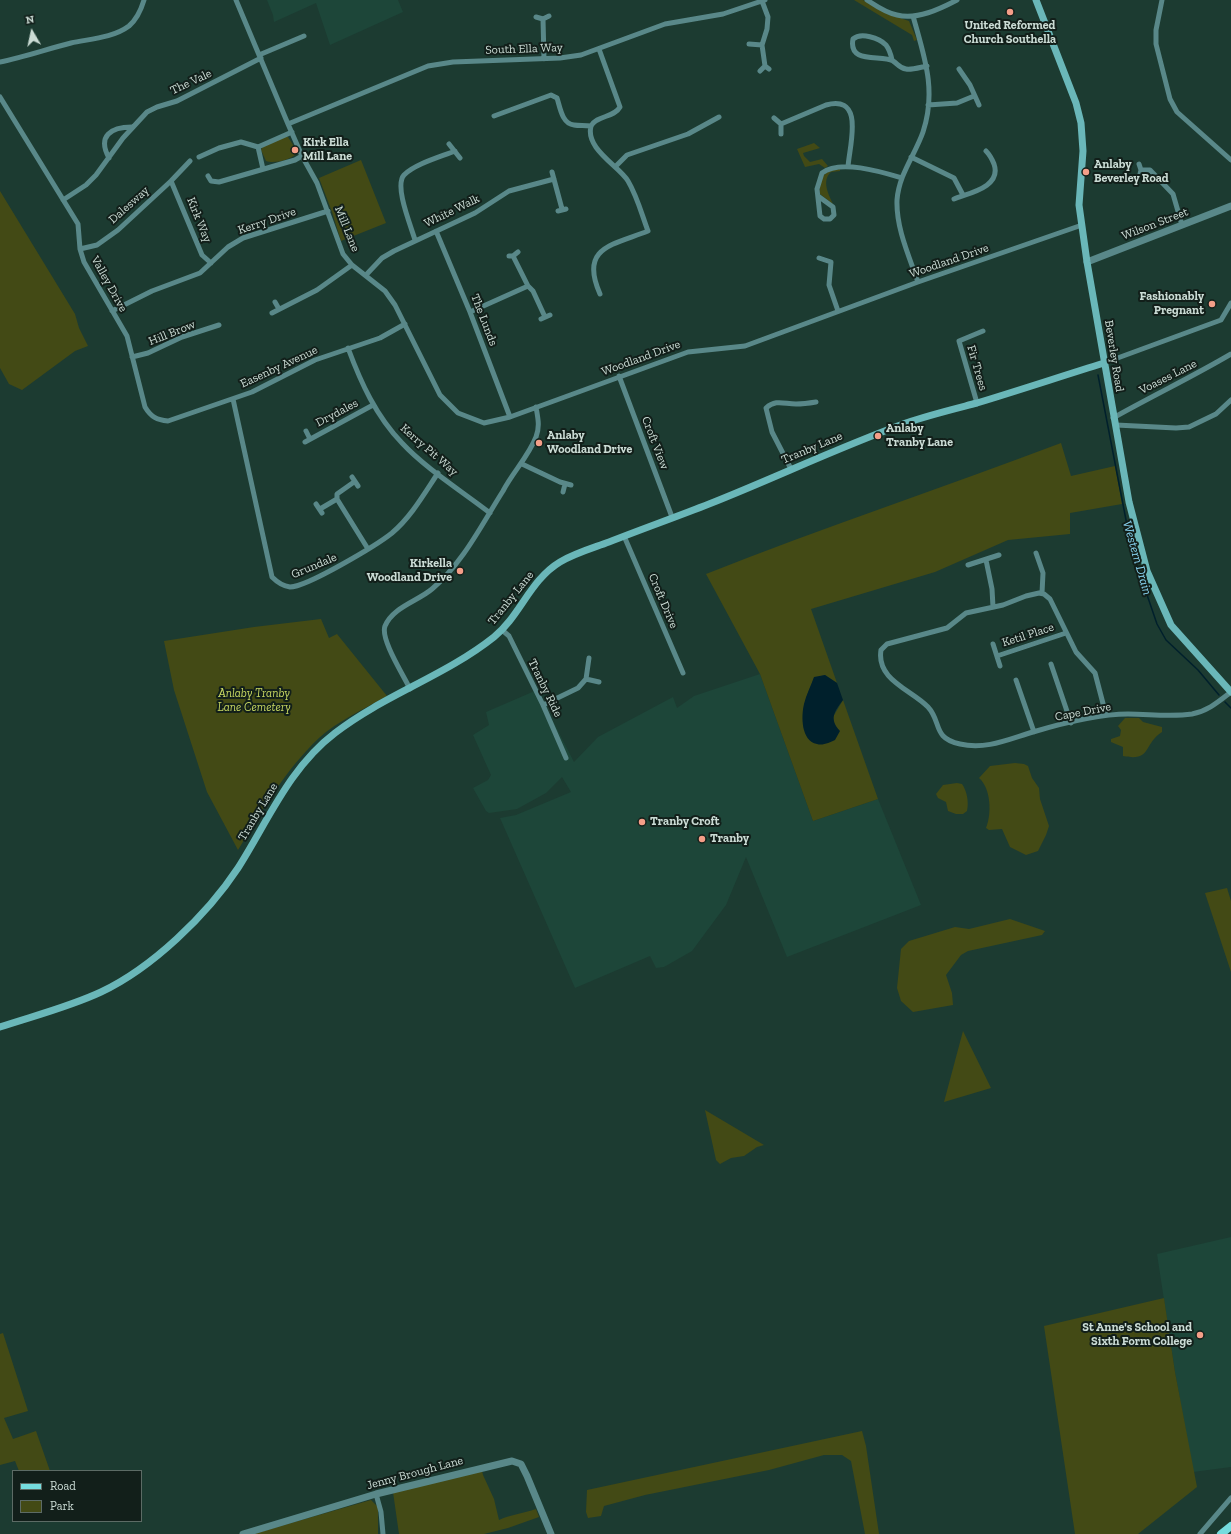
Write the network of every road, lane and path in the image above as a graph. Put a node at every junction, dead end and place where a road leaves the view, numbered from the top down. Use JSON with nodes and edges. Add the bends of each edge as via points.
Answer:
{"nodes":[{"id":1,"x":144,"y":0,"type":"edge"},
{"id":2,"x":236,"y":0,"type":"edge"},
{"id":3,"x":867,"y":0,"type":"edge"},
{"id":4,"x":957,"y":0,"type":"edge"},
{"id":5,"x":1036,"y":0,"type":"edge"},
{"id":6,"x":1162,"y":0,"type":"edge"},
{"id":7,"x":763,"y":1,"type":"edge"},
{"id":8,"x":536,"y":16,"type":"dead end"},
{"id":9,"x":549,"y":16,"type":"dead end"},
{"id":10,"x":913,"y":16,"type":"junction"},
{"id":11,"x":543,"y":19,"type":"junction"},
{"id":12,"x":304,"y":36,"type":"dead end"},
{"id":13,"x":749,"y":44,"type":"dead end"},
{"id":14,"x":762,"y":45,"type":"junction"},
{"id":15,"x":599,"y":49,"type":"junction"},
{"id":16,"x":260,"y":57,"type":"junction"},
{"id":17,"x":544,"y":59,"type":"junction"},
{"id":18,"x":892,"y":60,"type":"junction"},
{"id":19,"x":0,"y":62,"type":"edge"},
{"id":20,"x":927,"y":66,"type":"junction"},
{"id":21,"x":959,"y":68,"type":"dead end"},
{"id":22,"x":760,"y":71,"type":"dead end"},
{"id":23,"x":974,"y":96,"type":"junction"},
{"id":24,"x":0,"y":97,"type":"edge"},
{"id":25,"x":928,"y":105,"type":"junction"},
{"id":26,"x":979,"y":105,"type":"dead end"},
{"id":27,"x":494,"y":116,"type":"dead end"},
{"id":28,"x":719,"y":117,"type":"dead end"},
{"id":29,"x":774,"y":118,"type":"dead end"},
{"id":30,"x":288,"y":124,"type":"junction"},
{"id":31,"x":782,"y":124,"type":"junction"},
{"id":32,"x":590,"y":126,"type":"junction"},
{"id":33,"x":132,"y":127,"type":"junction"},
{"id":34,"x":292,"y":132,"type":"junction"},
{"id":35,"x":781,"y":134,"type":"dead end"},
{"id":36,"x":449,"y":144,"type":"dead end"},
{"id":37,"x":258,"y":147,"type":"junction"},
{"id":38,"x":455,"y":151,"type":"junction"},
{"id":39,"x":990,"y":152,"type":"dead end"},
{"id":40,"x":302,"y":156,"type":"junction"},
{"id":41,"x":199,"y":157,"type":"dead end"},
{"id":42,"x":911,"y":157,"type":"junction"},
{"id":43,"x":109,"y":158,"type":"junction"},
{"id":44,"x":460,"y":158,"type":"dead end"},
{"id":45,"x":1231,"y":160,"type":"edge"},
{"id":46,"x":190,"y":161,"type":"dead end"},
{"id":47,"x":615,"y":167,"type":"junction"},
{"id":48,"x":848,"y":167,"type":"junction"},
{"id":49,"x":263,"y":169,"type":"junction"},
{"id":50,"x":1140,"y":169,"type":"dead end"},
{"id":51,"x":552,"y":172,"type":"dead end"},
{"id":52,"x":208,"y":176,"type":"dead end"},
{"id":53,"x":902,"y":178,"type":"junction"},
{"id":54,"x":554,"y":179,"type":"junction"},
{"id":55,"x":171,"y":181,"type":"junction"},
{"id":56,"x":963,"y":195,"type":"junction"},
{"id":57,"x":818,"y":196,"type":"junction"},
{"id":58,"x":954,"y":199,"type":"dead end"},
{"id":59,"x":63,"y":200,"type":"junction"},
{"id":60,"x":1231,"y":206,"type":"edge"},
{"id":61,"x":562,"y":210,"type":"dead end"},
{"id":62,"x":328,"y":211,"type":"junction"},
{"id":63,"x":1082,"y":225,"type":"junction"},
{"id":64,"x":1182,"y":225,"type":"junction"},
{"id":65,"x":436,"y":231,"type":"junction"},
{"id":66,"x":415,"y":240,"type":"junction"},
{"id":67,"x":80,"y":249,"type":"junction"},
{"id":68,"x":513,"y":255,"type":"dead end"},
{"id":69,"x":819,"y":258,"type":"dead end"},
{"id":70,"x":1087,"y":262,"type":"junction"},
{"id":71,"x":211,"y":263,"type":"junction"},
{"id":72,"x":352,"y":265,"type":"junction"},
{"id":73,"x":366,"y":275,"type":"junction"},
{"id":74,"x":918,"y":282,"type":"junction"},
{"id":75,"x":528,"y":286,"type":"junction"},
{"id":76,"x":600,"y":294,"type":"dead end"},
{"id":77,"x":275,"y":302,"type":"dead end"},
{"id":78,"x":1231,"y":303,"type":"edge"},
{"id":79,"x":279,"y":310,"type":"junction"},
{"id":80,"x":112,"y":311,"type":"junction"},
{"id":81,"x":838,"y":311,"type":"junction"},
{"id":82,"x":470,"y":312,"type":"junction"},
{"id":83,"x":272,"y":313,"type":"dead end"},
{"id":84,"x":545,"y":317,"type":"dead end"},
{"id":85,"x":404,"y":324,"type":"junction"},
{"id":86,"x":219,"y":325,"type":"dead end"},
{"id":87,"x":983,"y":331,"type":"dead end"},
{"id":88,"x":348,"y":348,"type":"junction"},
{"id":89,"x":1231,"y":354,"type":"edge"},
{"id":90,"x":132,"y":357,"type":"junction"},
{"id":91,"x":1104,"y":363,"type":"junction"},
{"id":92,"x":619,"y":376,"type":"junction"},
{"id":93,"x":233,"y":399,"type":"junction"},
{"id":94,"x":1231,"y":400,"type":"edge"},
{"id":95,"x":816,"y":402,"type":"dead end"},
{"id":96,"x":977,"y":402,"type":"junction"},
{"id":97,"x":373,"y":405,"type":"junction"},
{"id":98,"x":536,"y":407,"type":"junction"},
{"id":99,"x":510,"y":417,"type":"junction"},
{"id":100,"x":159,"y":420,"type":"joint"},
{"id":101,"x":1114,"y":421,"type":"junction"},
{"id":102,"x":306,"y":431,"type":"dead end"},
{"id":103,"x":522,"y":464,"type":"junction"},
{"id":104,"x":791,"y":469,"type":"junction"},
{"id":105,"x":438,"y":473,"type":"junction"},
{"id":106,"x":354,"y":481,"type":"dead end"},
{"id":107,"x":563,"y":492,"type":"dead end"},
{"id":108,"x":336,"y":499,"type":"junction"},
{"id":109,"x":319,"y":508,"type":"dead end"},
{"id":110,"x":490,"y":513,"type":"junction"},
{"id":111,"x":672,"y":517,"type":"junction"},
{"id":112,"x":624,"y":536,"type":"junction"},
{"id":113,"x":368,"y":549,"type":"junction"},
{"id":114,"x":1036,"y":553,"type":"dead end"},
{"id":115,"x":1000,"y":555,"type":"dead end"},
{"id":116,"x":986,"y":560,"type":"junction"},
{"id":117,"x":968,"y":565,"type":"dead end"},
{"id":118,"x":1042,"y":594,"type":"junction"},
{"id":119,"x":993,"y":608,"type":"junction"},
{"id":120,"x":502,"y":630,"type":"junction"},
{"id":121,"x":1066,"y":633,"type":"junction"},
{"id":122,"x":993,"y":644,"type":"dead end"},
{"id":123,"x":997,"y":656,"type":"junction"},
{"id":124,"x":589,"y":658,"type":"dead end"},
{"id":125,"x":1051,"y":664,"type":"dead end"},
{"id":126,"x":1000,"y":666,"type":"dead end"},
{"id":127,"x":683,"y":673,"type":"dead end"},
{"id":128,"x":586,"y":679,"type":"junction"},
{"id":129,"x":1016,"y":680,"type":"dead end"},
{"id":130,"x":599,"y":682,"type":"dead end"},
{"id":131,"x":410,"y":689,"type":"junction"},
{"id":132,"x":1231,"y":692,"type":"edge"},
{"id":133,"x":543,"y":705,"type":"junction"},
{"id":134,"x":1106,"y":716,"type":"junction"},
{"id":135,"x":1071,"y":723,"type":"junction"},
{"id":136,"x":1034,"y":732,"type":"junction"},
{"id":137,"x":566,"y":758,"type":"dead end"},
{"id":138,"x":0,"y":1027,"type":"edge"},
{"id":139,"x":376,"y":1494,"type":"junction"},
{"id":140,"x":1231,"y":1498,"type":"edge"},
{"id":141,"x":1231,"y":1526,"type":"edge"},
{"id":142,"x":243,"y":1534,"type":"edge"},
{"id":143,"x":383,"y":1534,"type":"edge"},
{"id":144,"x":551,"y":1534,"type":"edge"},
{"id":145,"x":1200,"y":1534,"type":"edge"},
{"id":146,"x":1221,"y":1534,"type":"edge"}],
"edges":[{"from":1,"to":19,"type":"street","via":[[139,15],[129,26],[106,36]]},
{"from":2,"to":16,"type":"street","name":"Mill Lane"},
{"from":3,"to":10,"type":"street","via":[[892,14]]},
{"from":4,"to":10,"type":"street"},
{"from":5,"to":63,"type":"main road","name":"Beverley Road","via":[[1076,103],[1081,123],[1083,151],[1079,204]]},
{"from":6,"to":45,"type":"street","via":[[1156,44],[1170,99],[1177,112]]},
{"from":7,"to":14,"type":"street","via":[[768,17],[768,29]]},
{"from":7,"to":15,"type":"street","name":"South Ella Way","via":[[723,14],[665,24]]},
{"from":8,"to":11,"type":"street"},
{"from":9,"to":11,"type":"street"},
{"from":10,"to":20,"type":"street"},
{"from":11,"to":17,"type":"street"},
{"from":12,"to":16,"type":"street","name":"The Vale"},
{"from":13,"to":14,"type":"street"},
{"from":14,"to":22,"type":"street","via":[[767,67]]},
{"from":15,"to":17,"type":"street","name":"South Ella Way","via":[[571,57]]},
{"from":15,"to":32,"type":"street","via":[[620,107],[616,112],[595,121]]},
{"from":16,"to":30,"type":"street","name":"Mill Lane"},
{"from":16,"to":33,"type":"street","name":"The Vale","via":[[177,101],[152,109]]},
{"from":17,"to":30,"type":"street","name":"South Ella Way","via":[[453,62],[428,66]]},
{"from":18,"to":18,"type":"street","via":[[858,54],[854,49],[853,39],[858,35],[865,35],[884,44]]},
{"from":18,"to":20,"type":"street","via":[[907,70]]},
{"from":20,"to":25,"type":"street","via":[[930,79]]},
{"from":21,"to":23,"type":"street"},
{"from":23,"to":25,"type":"street","via":[[957,103]]},
{"from":23,"to":26,"type":"street"},
{"from":24,"to":59,"type":"street","name":"Valley Drive"},
{"from":25,"to":42,"type":"street","via":[[923,132]]},
{"from":27,"to":32,"type":"street","via":[[551,95],[557,98],[567,122]]},
{"from":28,"to":47,"type":"street","via":[[688,134],[627,155]]},
{"from":29,"to":31,"type":"street"},
{"from":30,"to":34,"type":"street","name":"Mill Lane"},
{"from":31,"to":35,"type":"street"},
{"from":31,"to":48,"type":"street","via":[[833,103],[845,106],[852,116],[853,124]]},
{"from":32,"to":47,"type":"street","via":[[598,150]]},
{"from":33,"to":43,"type":"street","name":"The Vale"},
{"from":33,"to":43,"type":"street","via":[[112,130],[106,137],[104,145]]},
{"from":34,"to":37,"type":"street"},
{"from":34,"to":40,"type":"street","name":"Mill Lane"},
{"from":36,"to":38,"type":"street"},
{"from":37,"to":41,"type":"street","via":[[241,142]]},
{"from":37,"to":49,"type":"street"},
{"from":38,"to":44,"type":"street"},
{"from":38,"to":66,"type":"street","via":[[412,169],[403,176],[400,183],[401,193]]},
{"from":39,"to":56,"type":"street","via":[[995,176],[977,191]]},
{"from":40,"to":49,"type":"street"},
{"from":40,"to":62,"type":"street","name":"Mill Lane","via":[[317,183]]},
{"from":42,"to":53,"type":"street"},
{"from":42,"to":56,"type":"street","via":[[954,178]]},
{"from":43,"to":59,"type":"street","name":"The Vale","via":[[86,185]]},
{"from":46,"to":55,"type":"street","name":"Dalesway"},
{"from":47,"to":76,"type":"street","via":[[631,185],[648,231],[610,246],[598,255],[592,272]]},
{"from":48,"to":53,"type":"street"},
{"from":48,"to":57,"type":"street","via":[[830,167],[822,173],[817,184]]},
{"from":49,"to":52,"type":"street","via":[[219,182],[211,181]]},
{"from":50,"to":64,"type":"street","via":[[1150,170],[1173,194]]},
{"from":51,"to":54,"type":"street"},
{"from":53,"to":74,"type":"street","via":[[897,200],[899,226]]},
{"from":54,"to":61,"type":"street"},
{"from":54,"to":65,"type":"street","name":"White Walk","via":[[508,190],[475,213]]},
{"from":55,"to":67,"type":"street","name":"Dalesway","via":[[118,230],[97,245]]},
{"from":55,"to":71,"type":"street","name":"Kirk Way","via":[[202,255]]},
{"from":56,"to":58,"type":"street"},
{"from":57,"to":57,"type":"street","via":[[820,216],[830,219],[834,214],[833,207]]},
{"from":59,"to":67,"type":"street","name":"Valley Drive","via":[[78,224]]},
{"from":60,"to":64,"type":"street","name":"Wilson Street"},
{"from":62,"to":71,"type":"street","name":"Kerry Drive","via":[[243,238],[228,247]]},
{"from":62,"to":72,"type":"street","name":"Mill Lane","via":[[343,254]]},
{"from":63,"to":70,"type":"main road","name":"Beverley Road"},
{"from":63,"to":74,"type":"street","name":"Woodland Drive"},
{"from":64,"to":70,"type":"street","name":"Wilson Street"},
{"from":65,"to":66,"type":"street","name":"White Walk"},
{"from":65,"to":82,"type":"street","name":"The Lunds"},
{"from":66,"to":73,"type":"street","name":"White Walk","via":[[382,258]]},
{"from":67,"to":80,"type":"street","name":"Valley Drive","via":[[84,262]]},
{"from":68,"to":75,"type":"street"},
{"from":69,"to":81,"type":"street","via":[[831,262],[829,284]]},
{"from":70,"to":91,"type":"main road","name":"Beverley Road"},
{"from":71,"to":80,"type":"street","name":"Kerry Drive","via":[[200,273],[152,291]]},
{"from":72,"to":73,"type":"street","name":"Mill Lane"},
{"from":72,"to":79,"type":"street","via":[[317,290]]},
{"from":73,"to":85,"type":"street","name":"Mill Lane","via":[[395,305]]},
{"from":74,"to":81,"type":"street","name":"Woodland Drive"},
{"from":75,"to":82,"type":"street"},
{"from":75,"to":84,"type":"street"},
{"from":77,"to":79,"type":"street"},
{"from":78,"to":91,"type":"street","via":[[1221,320]]},
{"from":79,"to":83,"type":"street"},
{"from":80,"to":90,"type":"street","name":"Valley Drive","via":[[127,336]]},
{"from":81,"to":92,"type":"street","name":"Woodland Drive","via":[[744,346],[688,352]]},
{"from":82,"to":99,"type":"street","name":"The Lunds"},
{"from":85,"to":88,"type":"street","name":"Easenby Avenue","via":[[380,338]]},
{"from":85,"to":99,"type":"street","name":"Mill Lane","via":[[440,395],[458,413],[484,423]]},
{"from":86,"to":90,"type":"street","name":"Hill Brow"},
{"from":87,"to":96,"type":"street","name":"Fir Trees","via":[[959,341]]},
{"from":88,"to":93,"type":"street","name":"Easenby Avenue","via":[[315,360]]},
{"from":88,"to":97,"type":"street","name":"Kerry Pit Way","via":[[359,379]]},
{"from":89,"to":101,"type":"street","name":"Voases Lane","via":[[1192,377],[1157,393]]},
{"from":90,"to":100,"type":"street","name":"Valley Drive","via":[[145,407],[150,415]]},
{"from":91,"to":96,"type":"main road","name":"Tranby Lane"},
{"from":91,"to":101,"type":"main road","name":"Beverley Road"},
{"from":92,"to":98,"type":"street","name":"Woodland Drive"},
{"from":92,"to":111,"type":"street","name":"Croft View"},
{"from":93,"to":100,"type":"street","name":"Easenby Avenue","via":[[168,420]]},
{"from":93,"to":113,"type":"street","name":"Grundale","via":[[272,577],[280,584],[291,587],[340,566]]},
{"from":94,"to":101,"type":"street","via":[[1216,414],[1189,426],[1176,428]]},
{"from":95,"to":104,"type":"street","via":[[795,404],[783,401],[772,403],[766,408],[772,432]]},
{"from":96,"to":104,"type":"main road","name":"Tranby Lane","via":[[911,421]]},
{"from":97,"to":102,"type":"street","name":"Drydales","via":[[308,440]]},
{"from":97,"to":105,"type":"street","name":"Kerry Pit Way","via":[[402,444]]},
{"from":98,"to":99,"type":"street","name":"Mill Lane"},
{"from":98,"to":103,"type":"street","via":[[539,421],[537,436]]},
{"from":101,"to":132,"type":"main road","name":"Beverley Road","via":[[1129,502],[1147,572],[1171,625]]},
{"from":103,"to":107,"type":"street","via":[[568,484]]},
{"from":103,"to":110,"type":"street"},
{"from":104,"to":111,"type":"main road","name":"Tranby Lane"},
{"from":105,"to":110,"type":"street","name":"Kerry Pit Way"},
{"from":105,"to":113,"type":"street","name":"Grundale","via":[[416,506],[392,533]]},
{"from":106,"to":108,"type":"street","via":[[337,494]]},
{"from":108,"to":109,"type":"street"},
{"from":108,"to":113,"type":"street"},
{"from":110,"to":131,"type":"street","via":[[446,575],[432,589],[395,612],[385,626],[385,639]]},
{"from":111,"to":112,"type":"main road","name":"Tranby Lane"},
{"from":112,"to":120,"type":"main road","name":"Tranby Lane","via":[[558,563],[538,581]]},
{"from":112,"to":127,"type":"street","name":"Croft Drive"},
{"from":114,"to":118,"type":"street","via":[[1043,573]]},
{"from":115,"to":116,"type":"street"},
{"from":116,"to":117,"type":"street"},
{"from":116,"to":119,"type":"street"},
{"from":118,"to":119,"type":"street","via":[[1026,596]]},
{"from":118,"to":121,"type":"street","via":[[1050,599]]},
{"from":119,"to":136,"type":"street","name":"Cape Drive","via":[[966,613],[947,628],[887,644],[881,650],[884,668],[902,689],[930,710],[940,734],[959,744],[989,746]]},
{"from":120,"to":131,"type":"main road","name":"Tranby Lane","via":[[467,656]]},
{"from":120,"to":133,"type":"street","name":"Tranby Ride","via":[[509,636]]},
{"from":121,"to":123,"type":"street","name":"Ketil Place"},
{"from":121,"to":134,"type":"street","via":[[1080,658],[1095,673]]},
{"from":122,"to":123,"type":"street","name":"Ketil Place"},
{"from":123,"to":126,"type":"street","name":"Ketil Place"},
{"from":124,"to":128,"type":"street"},
{"from":125,"to":135,"type":"street"},
{"from":128,"to":130,"type":"street"},
{"from":128,"to":133,"type":"street","via":[[578,688]]},
{"from":129,"to":136,"type":"street"},
{"from":131,"to":138,"type":"main road","name":"Tranby Lane","via":[[374,707],[320,745],[272,807],[238,868],[217,896],[183,933],[131,974],[100,992]]},
{"from":132,"to":134,"type":"street","name":"Cape Drive","via":[[1209,709],[1192,714]]},
{"from":133,"to":137,"type":"street","name":"Tranby Ride"},
{"from":134,"to":135,"type":"street","name":"Cape Drive"},
{"from":135,"to":136,"type":"street","name":"Cape Drive"},
{"from":139,"to":142,"type":"street","name":"Jenny Brough Lane"},
{"from":139,"to":143,"type":"street"},
{"from":139,"to":144,"type":"street","name":"Jenny Brough Lane","via":[[512,1461],[521,1464]]},
{"from":140,"to":145,"type":"street"},
{"from":141,"to":146,"type":"main road"}]}
